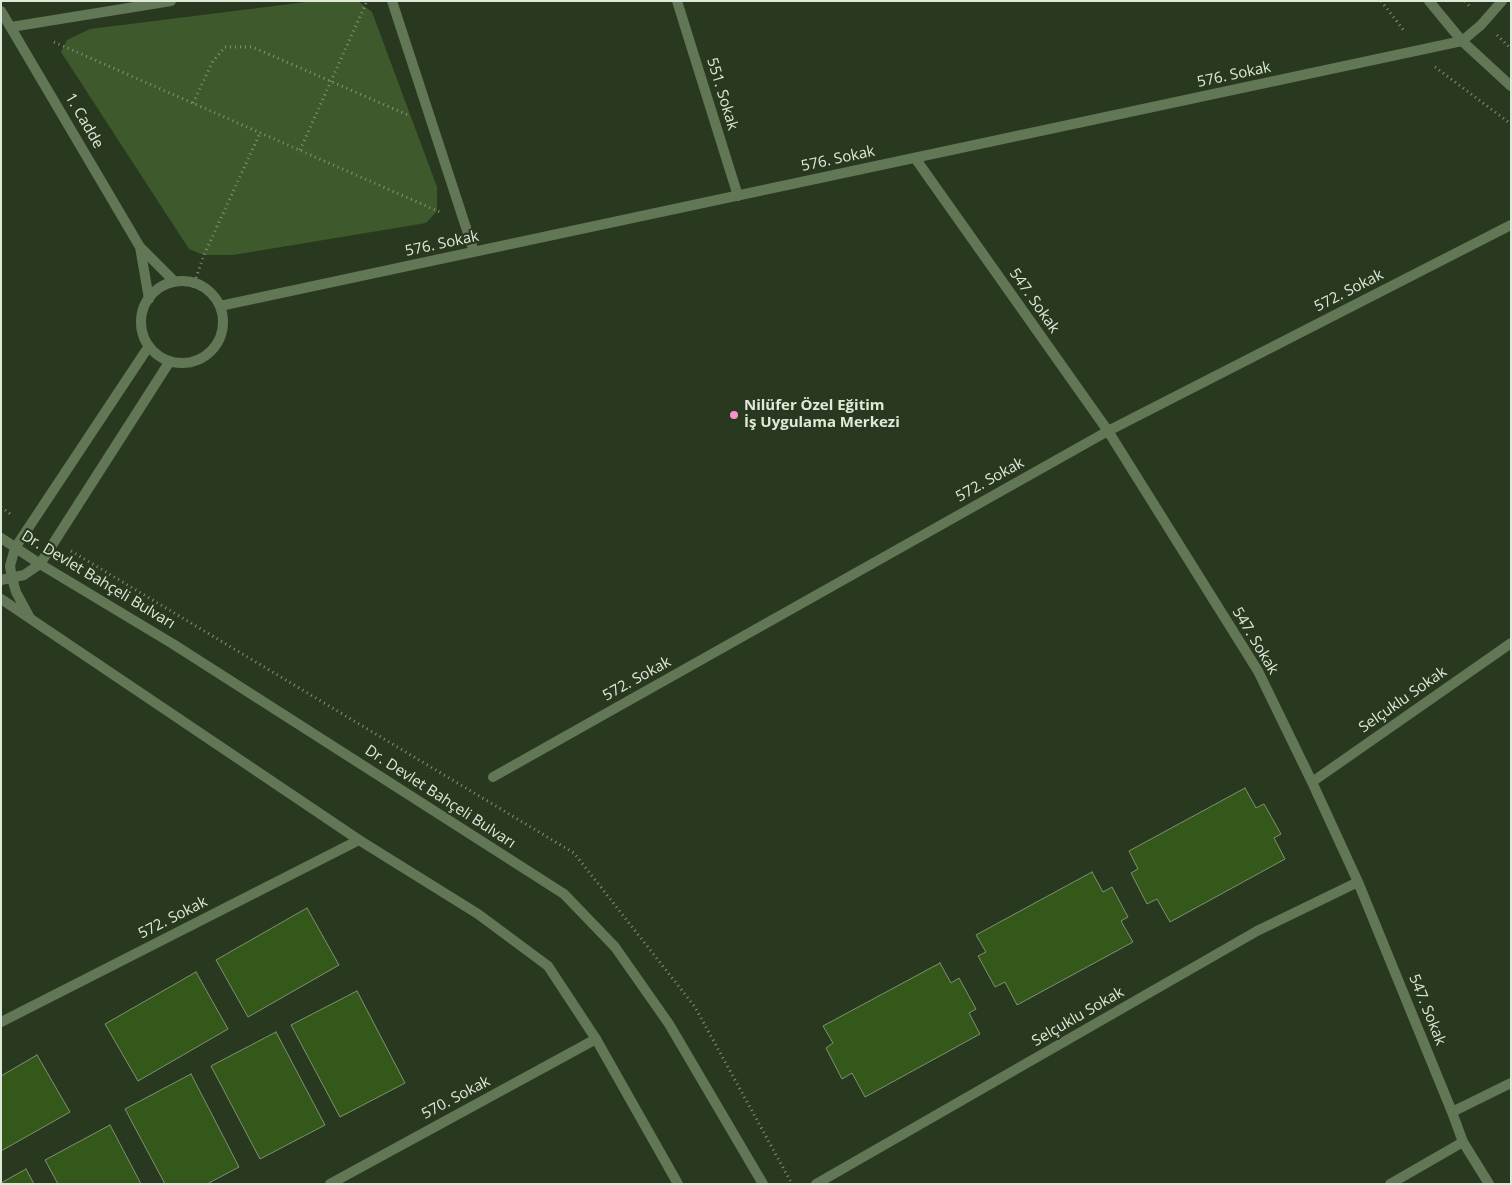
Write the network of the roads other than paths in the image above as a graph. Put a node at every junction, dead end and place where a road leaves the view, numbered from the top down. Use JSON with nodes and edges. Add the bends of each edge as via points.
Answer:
{"nodes":[{"id":1,"x":171,"y":1,"type":"edge"},
{"id":2,"x":392,"y":1,"type":"edge"},
{"id":3,"x":677,"y":1,"type":"edge"},
{"id":4,"x":1428,"y":1,"type":"edge"},
{"id":5,"x":1502,"y":1,"type":"edge"},
{"id":6,"x":1,"y":10,"type":"edge"},
{"id":7,"x":11,"y":27,"type":"junction"},
{"id":8,"x":1462,"y":41,"type":"junction"},
{"id":9,"x":1511,"y":86,"type":"edge"},
{"id":10,"x":915,"y":158,"type":"junction"},
{"id":11,"x":738,"y":196,"type":"junction"},
{"id":12,"x":1511,"y":225,"type":"edge"},
{"id":13,"x":140,"y":247,"type":"junction"},
{"id":14,"x":474,"y":252,"type":"junction"},
{"id":15,"x":174,"y":282,"type":"junction"},
{"id":16,"x":149,"y":299,"type":"junction"},
{"id":17,"x":220,"y":306,"type":"junction"},
{"id":18,"x":149,"y":346,"type":"junction"},
{"id":19,"x":170,"y":361,"type":"junction"},
{"id":20,"x":1108,"y":431,"type":"junction"},
{"id":21,"x":1,"y":538,"type":"edge"},
{"id":22,"x":15,"y":548,"type":"junction"},
{"id":23,"x":40,"y":564,"type":"junction"},
{"id":24,"x":6,"y":579,"type":"edge"},
{"id":25,"x":1,"y":599,"type":"edge"},
{"id":26,"x":30,"y":618,"type":"junction"},
{"id":27,"x":1511,"y":643,"type":"edge"},
{"id":28,"x":493,"y":777,"type":"dead end"},
{"id":29,"x":1312,"y":782,"type":"junction"},
{"id":30,"x":359,"y":840,"type":"junction"},
{"id":31,"x":1358,"y":882,"type":"junction"},
{"id":32,"x":1,"y":1022,"type":"edge"},
{"id":33,"x":596,"y":1039,"type":"junction"},
{"id":34,"x":1511,"y":1083,"type":"edge"},
{"id":35,"x":1452,"y":1112,"type":"junction"},
{"id":36,"x":1463,"y":1142,"type":"junction"},
{"id":37,"x":330,"y":1184,"type":"edge"},
{"id":38,"x":678,"y":1184,"type":"edge"},
{"id":39,"x":763,"y":1184,"type":"edge"},
{"id":40,"x":816,"y":1184,"type":"edge"},
{"id":41,"x":1390,"y":1184,"type":"edge"},
{"id":42,"x":1489,"y":1184,"type":"edge"}],
"edges":[{"from":1,"to":7,"type":"street"},
{"from":2,"to":14,"type":"street"},
{"from":3,"to":11,"type":"street","name":"551. Sokak"},
{"from":4,"to":8,"type":"street"},
{"from":5,"to":8,"type":"street"},
{"from":6,"to":7,"type":"street","name":"1. Cadde"},
{"from":7,"to":13,"type":"street","name":"1. Cadde"},
{"from":8,"to":9,"type":"street"},
{"from":8,"to":10,"type":"street","name":"576. Sokak"},
{"from":10,"to":11,"type":"street","name":"576. Sokak"},
{"from":10,"to":20,"type":"street","name":"547. Sokak"},
{"from":11,"to":14,"type":"street","name":"576. Sokak"},
{"from":12,"to":20,"type":"street","name":"572. Sokak"},
{"from":13,"to":15,"type":"street"},
{"from":13,"to":16,"type":"street"},
{"from":14,"to":17,"type":"street","name":"576. Sokak"},
{"from":15,"to":16,"type":"street","via":[[163,286]]},
{"from":15,"to":17,"type":"street","via":[[202,286]]},
{"from":16,"to":18,"type":"street","via":[[141,320]]},
{"from":17,"to":19,"type":"street","via":[[222,332],[208,354],[196,361]]},
{"from":18,"to":19,"type":"street","via":[[158,356]]},
{"from":18,"to":22,"type":"street"},
{"from":19,"to":23,"type":"street"},
{"from":20,"to":28,"type":"street","name":"572. Sokak"},
{"from":20,"to":29,"type":"street","name":"547. Sokak","via":[[1258,671]]},
{"from":21,"to":22,"type":"street","name":"Dr. Devlet Bahçeli Bulvarı"},
{"from":22,"to":23,"type":"street","name":"Dr. Devlet Bahçeli Bulvarı"},
{"from":22,"to":24,"type":"street"},
{"from":23,"to":24,"type":"street","via":[[24,575]]},
{"from":23,"to":39,"type":"street","name":"Dr. Devlet Bahçeli Bulvarı","via":[[173,644],[564,894],[615,947],[669,1024]]},
{"from":24,"to":26,"type":"street"},
{"from":25,"to":26,"type":"street"},
{"from":26,"to":30,"type":"street"},
{"from":27,"to":29,"type":"street","name":"Selçuklu Sokak"},
{"from":29,"to":31,"type":"street","name":"547. Sokak"},
{"from":30,"to":32,"type":"street","name":"572. Sokak"},
{"from":30,"to":33,"type":"street","via":[[478,914],[548,966]]},
{"from":31,"to":35,"type":"street","name":"547. Sokak"},
{"from":31,"to":40,"type":"street","name":"Selçuklu Sokak","via":[[1257,931]]},
{"from":33,"to":37,"type":"street","name":"570. Sokak"},
{"from":33,"to":38,"type":"street"},
{"from":34,"to":35,"type":"street"},
{"from":35,"to":36,"type":"street","name":"547. Sokak"},
{"from":36,"to":41,"type":"street"},
{"from":36,"to":42,"type":"street","name":"547. Sokak"}]}
